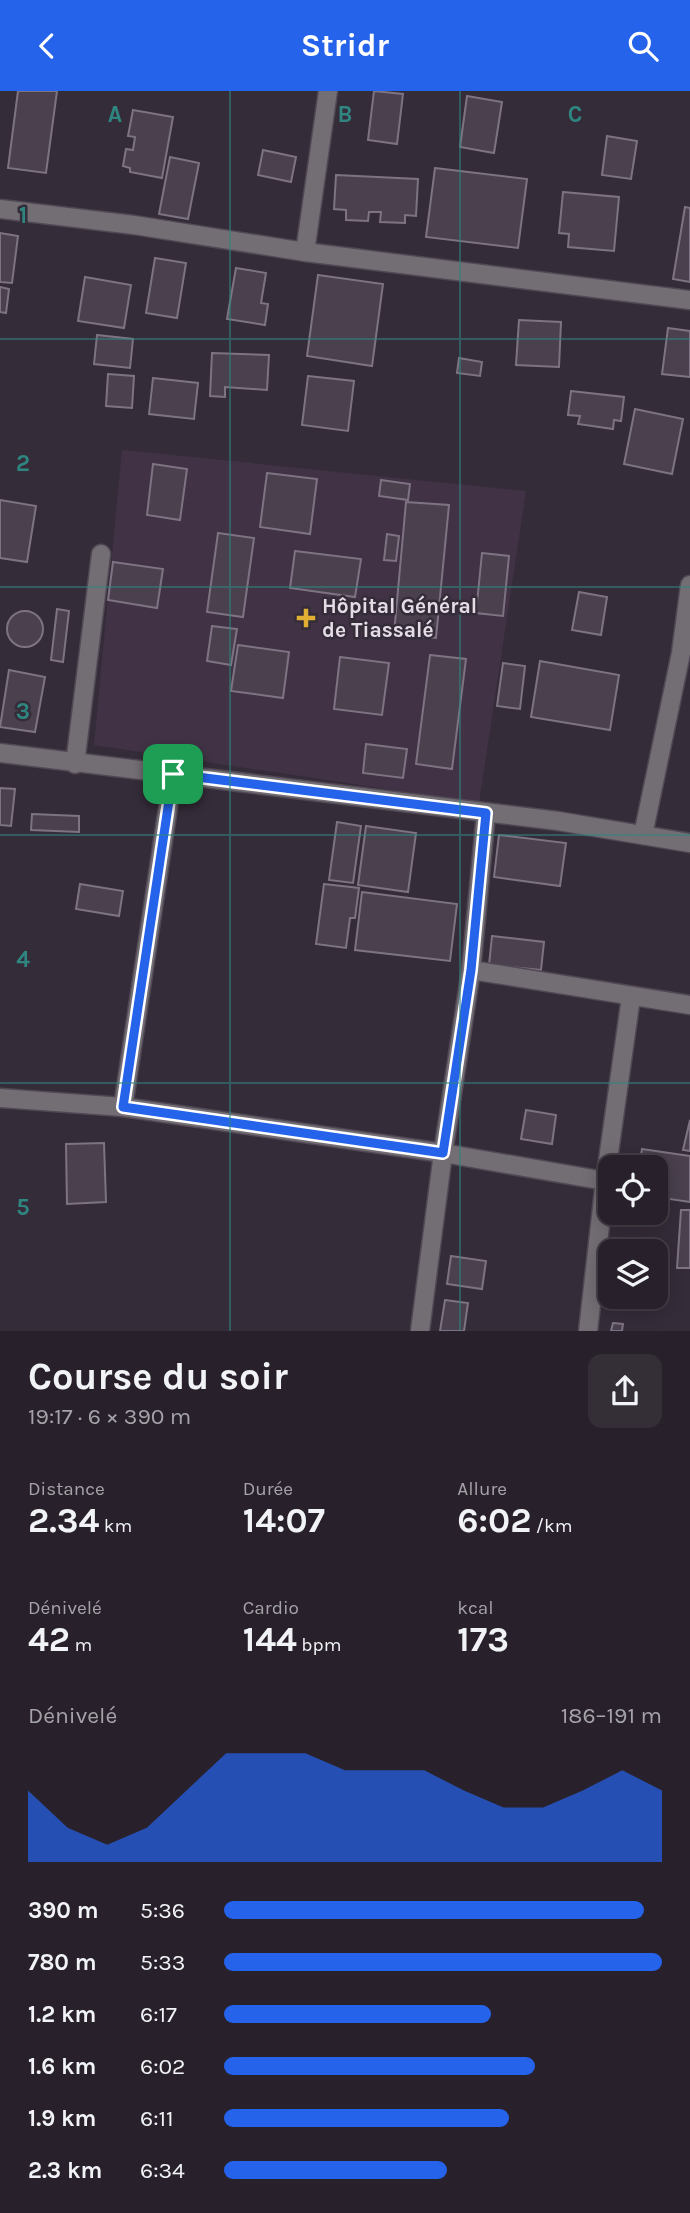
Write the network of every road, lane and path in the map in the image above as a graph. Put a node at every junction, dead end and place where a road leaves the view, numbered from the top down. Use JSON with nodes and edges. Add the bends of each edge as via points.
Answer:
{"nodes":[{"id":1,"x":328,"y":91,"type":"edge"},
{"id":2,"x":0,"y":209,"type":"edge"},
{"id":3,"x":305,"y":252,"type":"junction"},
{"id":4,"x":690,"y":300,"type":"edge"},
{"id":5,"x":101,"y":554,"type":"dead end"},
{"id":6,"x":690,"y":585,"type":"edge"},
{"id":7,"x":0,"y":753,"type":"edge"},
{"id":8,"x":75,"y":764,"type":"junction"},
{"id":9,"x":173,"y":774,"type":"junction"},
{"id":10,"x":486,"y":813,"type":"junction"},
{"id":11,"x":643,"y":835,"type":"junction"},
{"id":12,"x":690,"y":843,"type":"edge"},
{"id":13,"x":471,"y":970,"type":"junction"},
{"id":14,"x":631,"y":997,"type":"junction"},
{"id":15,"x":690,"y":1005,"type":"edge"},
{"id":16,"x":0,"y":1098,"type":"edge"},
{"id":17,"x":123,"y":1107,"type":"junction"},
{"id":18,"x":443,"y":1153,"type":"junction"},
{"id":19,"x":609,"y":1155,"type":"edge"},
{"id":20,"x":598,"y":1180,"type":"edge"},
{"id":21,"x":600,"y":1225,"type":"edge"},
{"id":22,"x":420,"y":1331,"type":"edge"},
{"id":23,"x":588,"y":1331,"type":"edge"}],
"edges":[{"from":1,"to":3,"type":"street"},
{"from":2,"to":3,"type":"street"},
{"from":3,"to":4,"type":"street"},
{"from":5,"to":8,"type":"street"},
{"from":6,"to":11,"type":"street","via":[[681,653]]},
{"from":7,"to":8,"type":"street"},
{"from":8,"to":9,"type":"street"},
{"from":9,"to":10,"type":"street"},
{"from":9,"to":17,"type":"street"},
{"from":10,"to":11,"type":"street"},
{"from":10,"to":13,"type":"street"},
{"from":11,"to":12,"type":"street"},
{"from":13,"to":14,"type":"street"},
{"from":13,"to":18,"type":"street"},
{"from":14,"to":15,"type":"street"},
{"from":14,"to":19,"type":"street"},
{"from":16,"to":17,"type":"street"},
{"from":17,"to":18,"type":"street"},
{"from":18,"to":20,"type":"street"},
{"from":18,"to":22,"type":"street"},
{"from":21,"to":23,"type":"street"}]}
